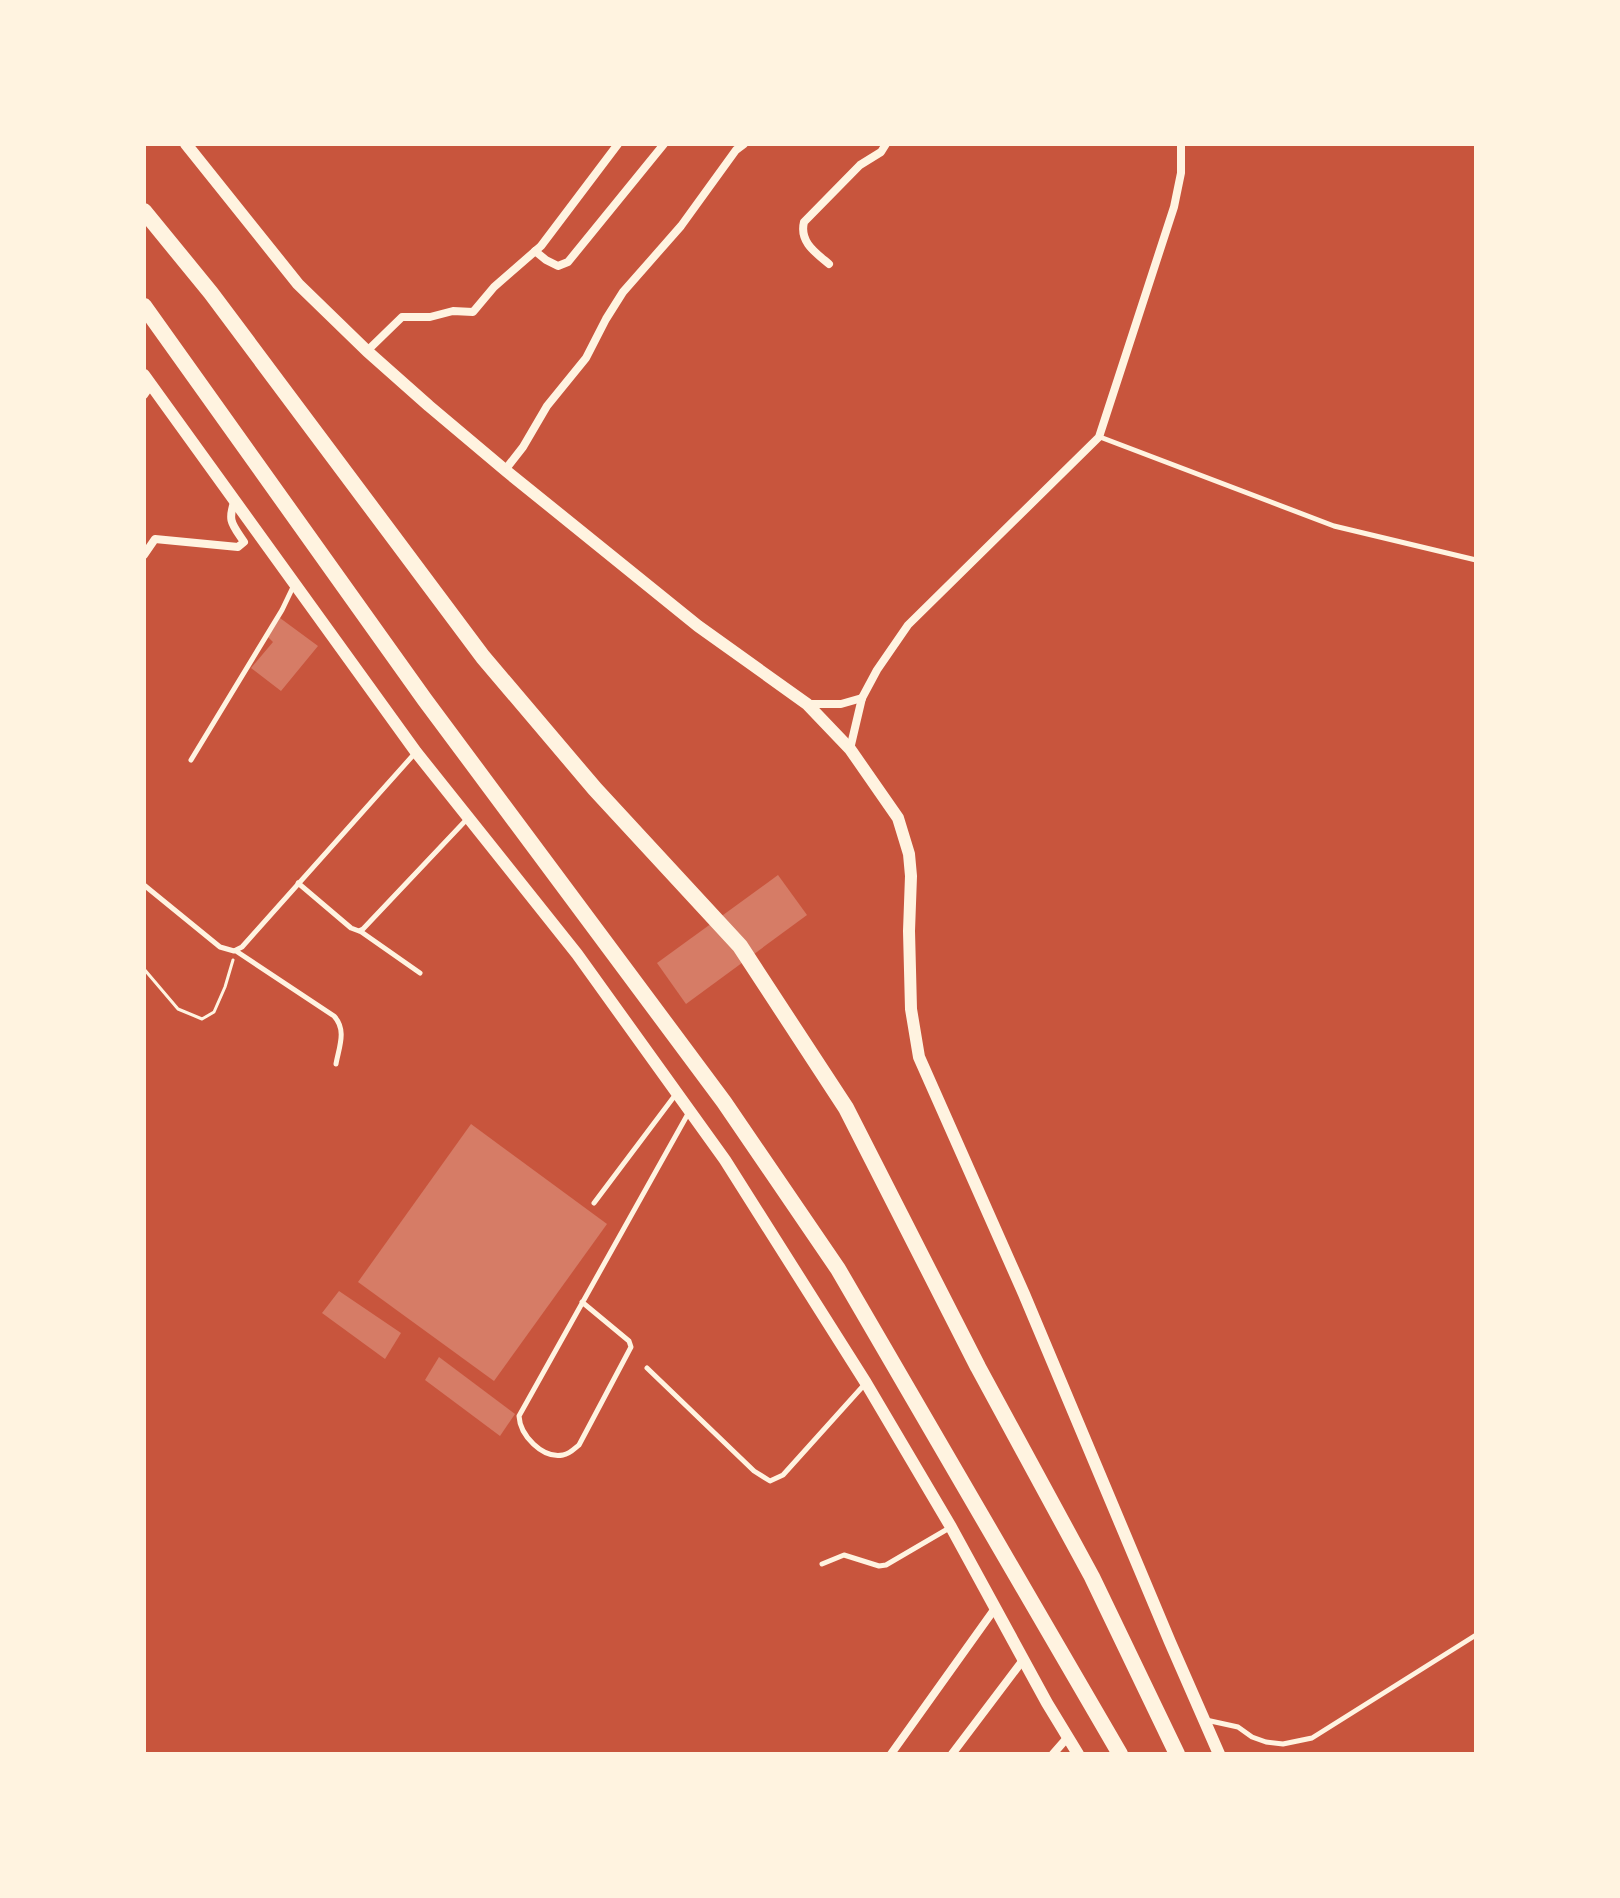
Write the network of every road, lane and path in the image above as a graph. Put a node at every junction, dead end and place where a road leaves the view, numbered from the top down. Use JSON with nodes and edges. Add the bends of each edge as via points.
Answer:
{"nodes":[{"id":1,"x":186,"y":144,"type":"edge"},
{"id":2,"x":618,"y":144,"type":"edge"},
{"id":3,"x":664,"y":144,"type":"edge"},
{"id":4,"x":744,"y":144,"type":"edge"},
{"id":5,"x":886,"y":144,"type":"edge"},
{"id":6,"x":1181,"y":144,"type":"edge"},
{"id":7,"x":144,"y":211,"type":"edge"},
{"id":8,"x":535,"y":251,"type":"junction"},
{"id":9,"x":829,"y":264,"type":"dead end"},
{"id":10,"x":144,"y":306,"type":"edge"},
{"id":11,"x":367,"y":351,"type":"junction"},
{"id":12,"x":146,"y":385,"type":"edge"},
{"id":13,"x":1099,"y":437,"type":"junction"},
{"id":14,"x":505,"y":470,"type":"junction"},
{"id":15,"x":235,"y":500,"type":"junction"},
{"id":16,"x":144,"y":555,"type":"edge"},
{"id":17,"x":1476,"y":560,"type":"edge"},
{"id":18,"x":295,"y":584,"type":"junction"},
{"id":19,"x":862,"y":698,"type":"junction"},
{"id":20,"x":807,"y":704,"type":"junction"},
{"id":21,"x":850,"y":749,"type":"junction"},
{"id":22,"x":416,"y":752,"type":"junction"},
{"id":23,"x":191,"y":760,"type":"dead end"},
{"id":24,"x":469,"y":817,"type":"junction"},
{"id":25,"x":298,"y":883,"type":"junction"},
{"id":26,"x":144,"y":885,"type":"edge"},
{"id":27,"x":359,"y":931,"type":"junction"},
{"id":28,"x":235,"y":950,"type":"junction"},
{"id":29,"x":144,"y":969,"type":"edge"},
{"id":30,"x":420,"y":973,"type":"dead end"},
{"id":31,"x":336,"y":1064,"type":"dead end"},
{"id":32,"x":676,"y":1093,"type":"junction"},
{"id":33,"x":690,"y":1111,"type":"junction"},
{"id":34,"x":594,"y":1203,"type":"dead end"},
{"id":35,"x":582,"y":1302,"type":"junction"},
{"id":36,"x":647,"y":1368,"type":"dead end"},
{"id":37,"x":866,"y":1383,"type":"junction"},
{"id":38,"x":951,"y":1527,"type":"junction"},
{"id":39,"x":822,"y":1564,"type":"dead end"},
{"id":40,"x":996,"y":1607,"type":"junction"},
{"id":41,"x":1476,"y":1635,"type":"edge"},
{"id":42,"x":1023,"y":1660,"type":"junction"},
{"id":43,"x":1205,"y":1719,"type":"junction"},
{"id":44,"x":1067,"y":1738,"type":"junction"},
{"id":45,"x":891,"y":1754,"type":"edge"},
{"id":46,"x":952,"y":1754,"type":"edge"},
{"id":47,"x":1053,"y":1754,"type":"edge"},
{"id":48,"x":1078,"y":1754,"type":"edge"},
{"id":49,"x":1120,"y":1754,"type":"edge"},
{"id":50,"x":1177,"y":1754,"type":"edge"},
{"id":51,"x":1219,"y":1754,"type":"edge"}],
"edges":[{"from":1,"to":11,"type":"street","via":[[298,284]]},
{"from":2,"to":8,"type":"street"},
{"from":3,"to":8,"type":"street","via":[[568,262],[558,266]]},
{"from":4,"to":14,"type":"street","via":[[623,292],[586,358]]},
{"from":5,"to":9,"type":"street","via":[[804,222],[803,237]]},
{"from":6,"to":13,"type":"street","via":[[1174,207]]},
{"from":7,"to":50,"type":"highway","via":[[483,657],[595,789],[740,946],[846,1108],[1092,1577]]},
{"from":8,"to":11,"type":"street","via":[[473,312],[402,317]]},
{"from":10,"to":49,"type":"highway","via":[[425,700],[724,1102],[838,1269]]},
{"from":11,"to":14,"type":"street"},
{"from":12,"to":15,"type":"street"},
{"from":13,"to":17,"type":"lane","via":[[1334,526]]},
{"from":13,"to":19,"type":"street","via":[[908,625]]},
{"from":14,"to":20,"type":"street","via":[[698,626]]},
{"from":15,"to":16,"type":"street","via":[[230,521],[242,545],[155,539]]},
{"from":15,"to":18,"type":"street"},
{"from":18,"to":22,"type":"street"},
{"from":18,"to":23,"type":"lane"},
{"from":19,"to":20,"type":"street"},
{"from":19,"to":21,"type":"street"},
{"from":20,"to":21,"type":"street"},
{"from":21,"to":43,"type":"street","via":[[898,818],[909,854],[911,1009],[919,1057]]},
{"from":22,"to":24,"type":"street"},
{"from":22,"to":25,"type":"lane"},
{"from":24,"to":27,"type":"lane"},
{"from":24,"to":32,"type":"street","via":[[577,954]]},
{"from":25,"to":27,"type":"lane"},
{"from":25,"to":28,"type":"lane"},
{"from":26,"to":28,"type":"lane","via":[[220,947]]},
{"from":27,"to":30,"type":"lane"},
{"from":28,"to":29,"type":"path","via":[[214,1012],[202,1019],[178,1009]]},
{"from":28,"to":31,"type":"lane","via":[[334,1016],[342,1032]]},
{"from":32,"to":33,"type":"street"},
{"from":32,"to":34,"type":"lane"},
{"from":33,"to":35,"type":"lane"},
{"from":33,"to":37,"type":"street"},
{"from":35,"to":35,"type":"lane","via":[[519,1416],[526,1437],[559,1456],[579,1445],[631,1347]]},
{"from":36,"to":37,"type":"lane","via":[[770,1481],[783,1475]]},
{"from":37,"to":38,"type":"street"},
{"from":38,"to":39,"type":"lane","via":[[886,1565],[847,1555]]},
{"from":38,"to":40,"type":"street"},
{"from":40,"to":42,"type":"street"},
{"from":40,"to":45,"type":"street"},
{"from":41,"to":43,"type":"lane","via":[[1312,1738],[1266,1742],[1238,1727]]},
{"from":42,"to":44,"type":"street"},
{"from":42,"to":46,"type":"street"},
{"from":43,"to":51,"type":"street"},
{"from":44,"to":47,"type":"street"},
{"from":44,"to":48,"type":"street"}]}
